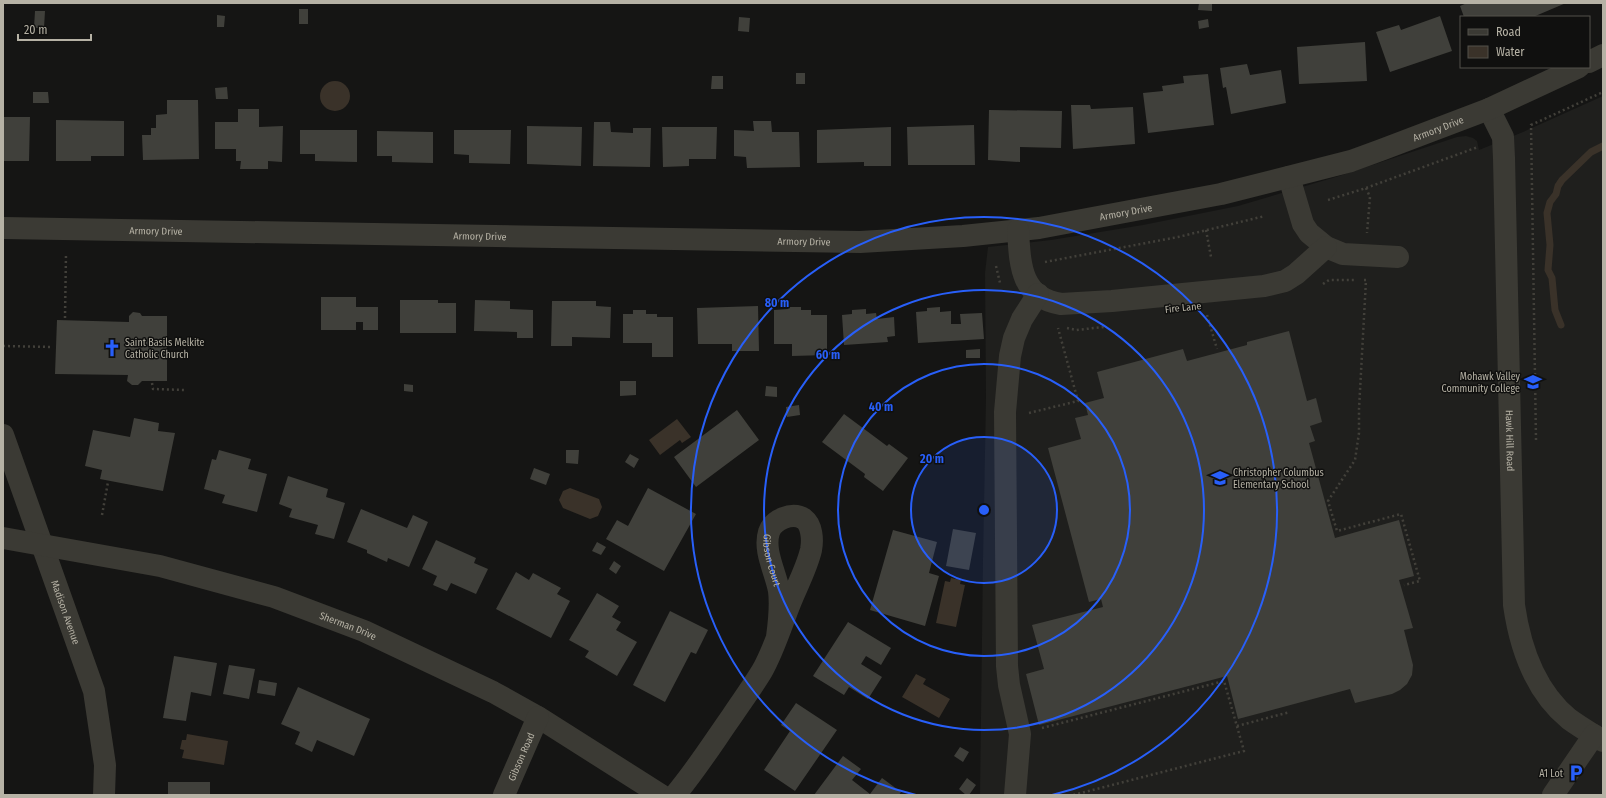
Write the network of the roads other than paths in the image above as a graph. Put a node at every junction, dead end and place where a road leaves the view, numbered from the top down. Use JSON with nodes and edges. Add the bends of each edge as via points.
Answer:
{"nodes":[{"id":1,"x":1603,"y":55,"type":"edge"},
{"id":2,"x":1590,"y":62,"type":"edge"},
{"id":3,"x":1577,"y":68,"type":"edge"},
{"id":4,"x":1490,"y":108,"type":"junction"},
{"id":5,"x":1289,"y":177,"type":"junction"},
{"id":6,"x":3,"y":228,"type":"edge"},
{"id":7,"x":1018,"y":230,"type":"junction"},
{"id":8,"x":1318,"y":254,"type":"junction"},
{"id":9,"x":1398,"y":257,"type":"dead end"},
{"id":10,"x":1041,"y":296,"type":"junction"},
{"id":11,"x":3,"y":435,"type":"edge"},
{"id":12,"x":3,"y":538,"type":"edge"},
{"id":13,"x":43,"y":546,"type":"junction"},
{"id":14,"x":777,"y":637,"type":"dead end"},
{"id":15,"x":538,"y":717,"type":"junction"},
{"id":16,"x":1598,"y":738,"type":"edge"},
{"id":17,"x":104,"y":795,"type":"edge"},
{"id":18,"x":504,"y":795,"type":"edge"},
{"id":19,"x":661,"y":795,"type":"edge"},
{"id":20,"x":675,"y":795,"type":"edge"},
{"id":21,"x":1015,"y":795,"type":"edge"},
{"id":22,"x":1554,"y":795,"type":"edge"}],
"edges":[{"from":1,"to":2,"type":"street"},
{"from":3,"to":4,"type":"street","name":"Armory Drive"},
{"from":4,"to":5,"type":"street","name":"Armory Drive","via":[[1351,161]]},
{"from":4,"to":16,"type":"street","name":"Hawk Hill Road","via":[[1503,137],[1514,605],[1517,628],[1523,650],[1544,691],[1556,707]]},
{"from":5,"to":7,"type":"street","name":"Armory Drive","via":[[1221,194]]},
{"from":5,"to":8,"type":"street","via":[[1303,224]]},
{"from":6,"to":7,"type":"street","name":"Armory Drive","via":[[860,242]]},
{"from":7,"to":10,"type":"street","via":[[1020,264],[1024,276],[1029,285]]},
{"from":8,"to":9,"type":"street"},
{"from":8,"to":10,"type":"street","via":[[1285,281],[1264,286],[1089,303],[1061,304]]},
{"from":10,"to":21,"type":"street","via":[[1022,319],[1014,338],[1005,412],[1007,666],[1020,734]]},
{"from":11,"to":13,"type":"street","name":"Madison Avenue"},
{"from":12,"to":13,"type":"street","name":"Sherman Drive"},
{"from":13,"to":15,"type":"street","name":"Sherman Drive","via":[[160,566],[274,598],[368,632],[493,692]]},
{"from":13,"to":17,"type":"street","name":"Madison Avenue","via":[[94,691],[105,765]]},
{"from":14,"to":20,"type":"street","via":[[762,670],[694,773]]},
{"from":15,"to":18,"type":"street","name":"Gibson Road"},
{"from":15,"to":19,"type":"street","name":"Sherman Drive"},
{"from":16,"to":22,"type":"street"}]}
